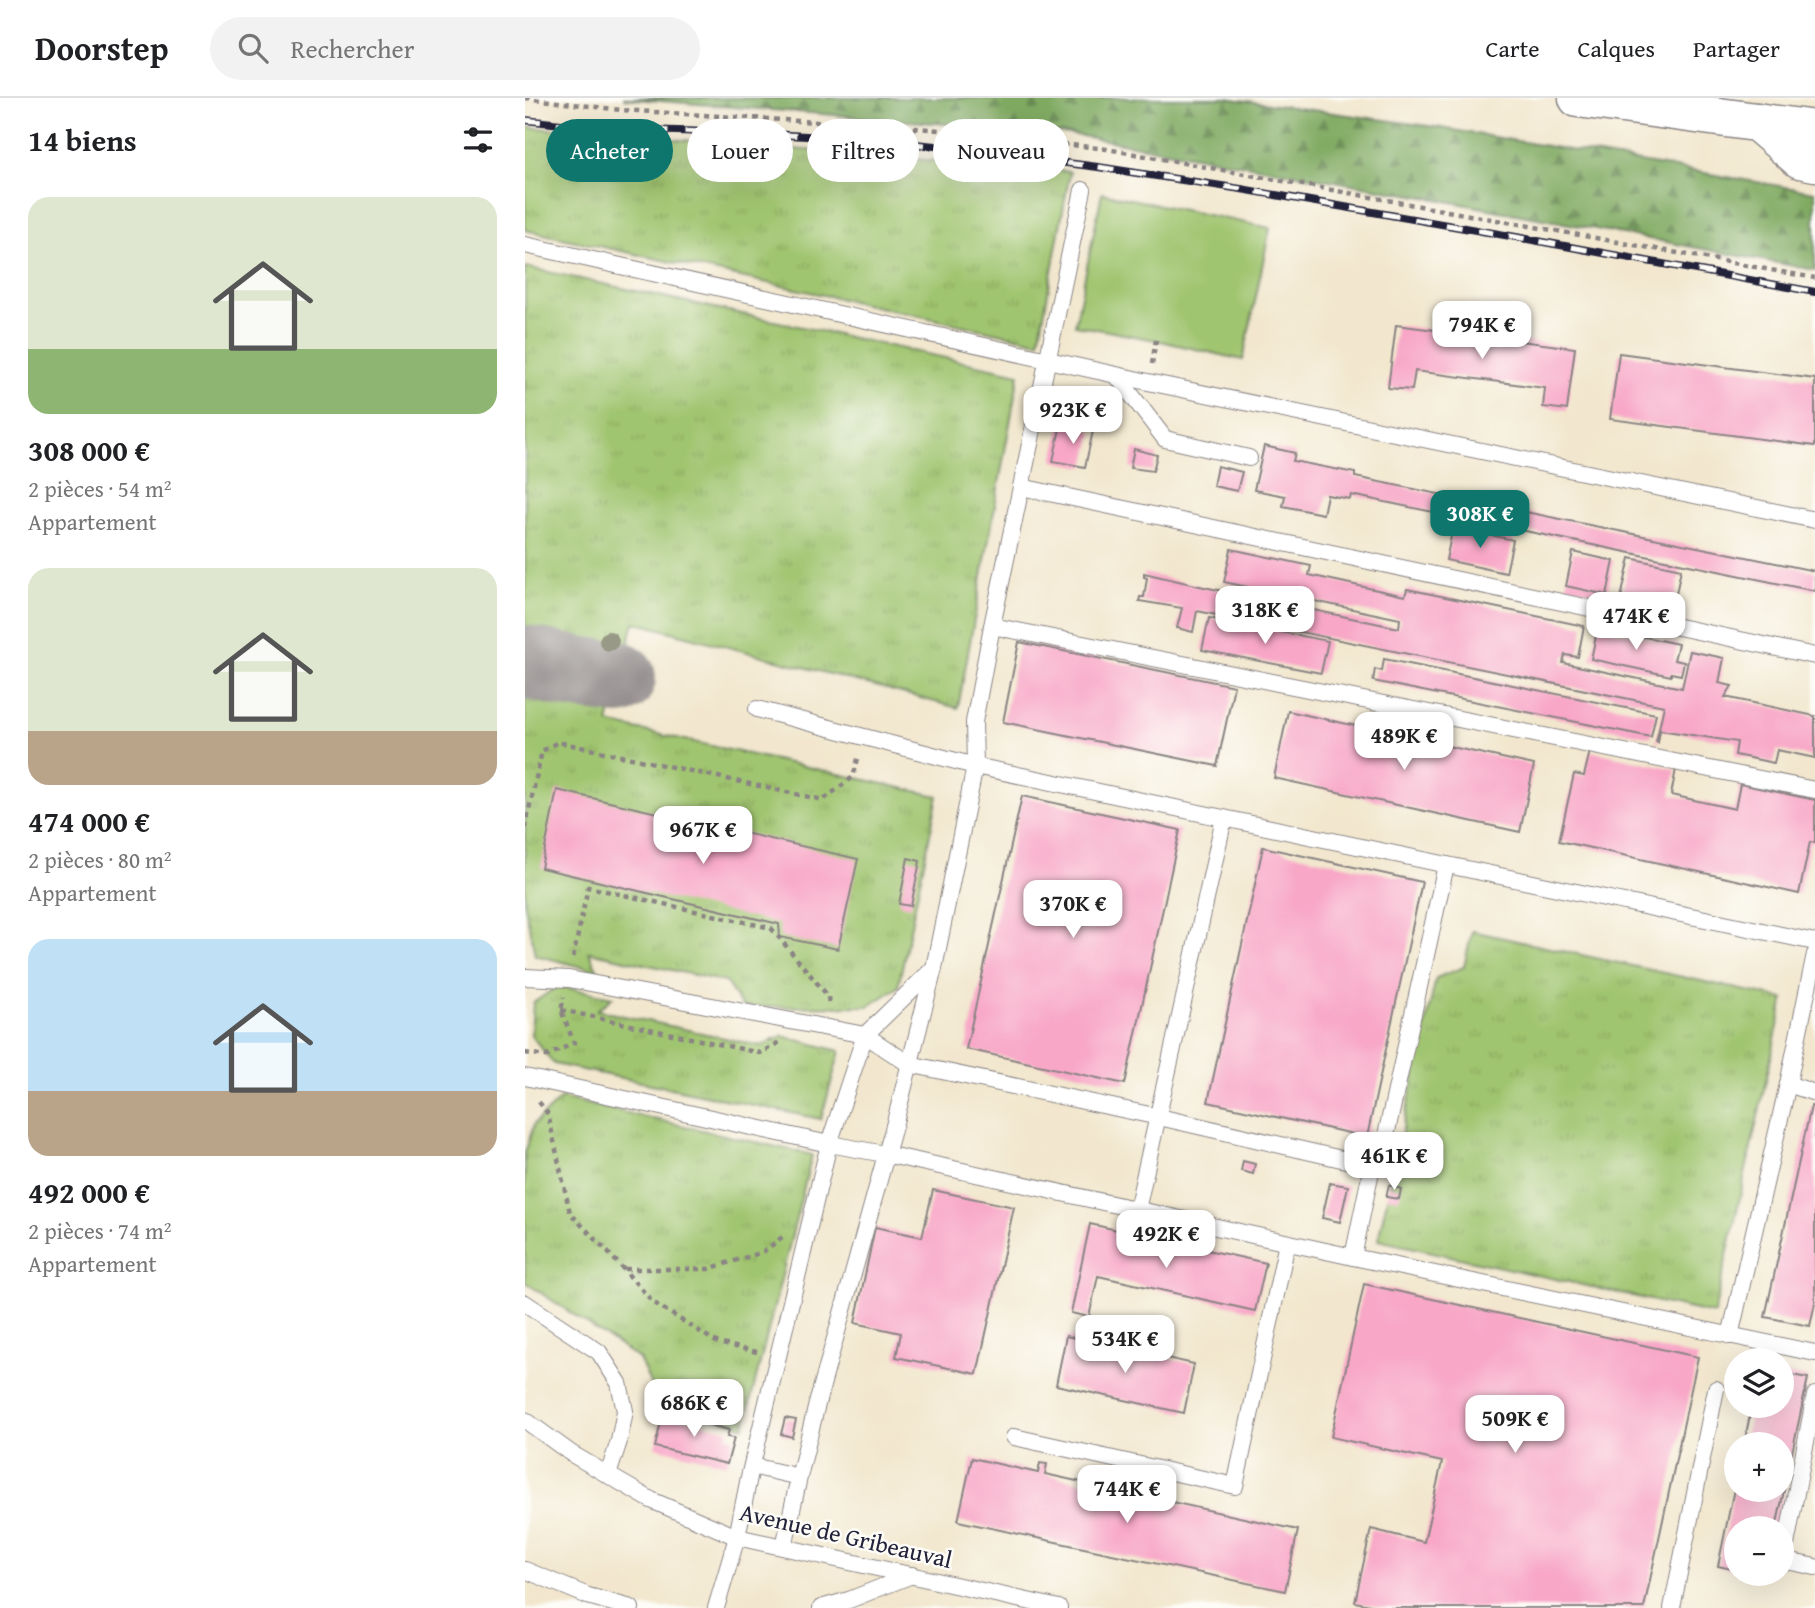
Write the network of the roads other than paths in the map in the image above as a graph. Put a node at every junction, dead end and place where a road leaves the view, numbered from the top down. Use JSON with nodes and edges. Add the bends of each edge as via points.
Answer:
{"nodes":[{"id":1,"x":1579,"y":98,"type":"edge"},
{"id":2,"x":1757,"y":122,"type":"junction"},
{"id":3,"x":1815,"y":130,"type":"edge"},
{"id":4,"x":1815,"y":162,"type":"edge"},
{"id":5,"x":1083,"y":190,"type":"dead end"},
{"id":6,"x":525,"y":245,"type":"edge"},
{"id":7,"x":1047,"y":360,"type":"junction"},
{"id":8,"x":1117,"y":376,"type":"junction"},
{"id":9,"x":1249,"y":458,"type":"dead end"},
{"id":10,"x":1021,"y":487,"type":"junction"},
{"id":11,"x":1815,"y":520,"type":"edge"},
{"id":12,"x":992,"y":626,"type":"junction"},
{"id":13,"x":1815,"y":656,"type":"edge"},
{"id":14,"x":757,"y":709,"type":"dead end"},
{"id":15,"x":975,"y":766,"type":"junction"},
{"id":16,"x":1815,"y":790,"type":"edge"},
{"id":17,"x":1223,"y":818,"type":"junction"},
{"id":18,"x":1446,"y":864,"type":"junction"},
{"id":19,"x":1815,"y":942,"type":"edge"},
{"id":20,"x":1815,"y":954,"type":"edge"},
{"id":21,"x":934,"y":968,"type":"junction"},
{"id":22,"x":525,"y":977,"type":"edge"},
{"id":23,"x":865,"y":1034,"type":"junction"},
{"id":24,"x":909,"y":1064,"type":"junction"},
{"id":25,"x":525,"y":1077,"type":"edge"},
{"id":26,"x":1789,"y":1084,"type":"junction"},
{"id":27,"x":1815,"y":1093,"type":"edge"},
{"id":28,"x":1159,"y":1116,"type":"junction"},
{"id":29,"x":829,"y":1144,"type":"junction"},
{"id":30,"x":885,"y":1154,"type":"junction"},
{"id":31,"x":1371,"y":1166,"type":"junction"},
{"id":32,"x":1137,"y":1210,"type":"junction"},
{"id":33,"x":1287,"y":1243,"type":"junction"},
{"id":34,"x":1353,"y":1257,"type":"junction"},
{"id":35,"x":525,"y":1303,"type":"edge"},
{"id":36,"x":1730,"y":1336,"type":"junction"},
{"id":37,"x":1815,"y":1353,"type":"edge"},
{"id":38,"x":1716,"y":1389,"type":"dead end"},
{"id":39,"x":1815,"y":1395,"type":"edge"},
{"id":40,"x":525,"y":1420,"type":"edge"},
{"id":41,"x":1014,"y":1437,"type":"dead end"},
{"id":42,"x":752,"y":1466,"type":"junction"},
{"id":43,"x":608,"y":1475,"type":"junction"},
{"id":44,"x":799,"y":1477,"type":"junction"},
{"id":45,"x":737,"y":1537,"type":"junction"},
{"id":46,"x":784,"y":1547,"type":"junction"},
{"id":47,"x":1815,"y":1567,"type":"edge"},
{"id":48,"x":525,"y":1570,"type":"edge"},
{"id":49,"x":912,"y":1575,"type":"junction"},
{"id":50,"x":631,"y":1608,"type":"edge"},
{"id":51,"x":716,"y":1608,"type":"edge"},
{"id":52,"x":821,"y":1608,"type":"edge"},
{"id":53,"x":1059,"y":1608,"type":"edge"},
{"id":54,"x":1672,"y":1608,"type":"edge"}],
"edges":[{"from":1,"to":2,"type":"highway"},
{"from":2,"to":3,"type":"highway"},
{"from":2,"to":4,"type":"highway","via":[[1800,159]]},
{"from":5,"to":7,"type":"lane"},
{"from":6,"to":7,"type":"lane"},
{"from":7,"to":8,"type":"lane"},
{"from":7,"to":10,"type":"lane"},
{"from":8,"to":9,"type":"lane","via":[[1165,439]]},
{"from":8,"to":11,"type":"lane"},
{"from":10,"to":12,"type":"lane"},
{"from":10,"to":13,"type":"lane"},
{"from":12,"to":15,"type":"lane","via":[[974,722]]},
{"from":12,"to":16,"type":"lane"},
{"from":14,"to":15,"type":"lane"},
{"from":15,"to":17,"type":"lane"},
{"from":15,"to":21,"type":"lane"},
{"from":17,"to":18,"type":"lane"},
{"from":17,"to":28,"type":"lane"},
{"from":18,"to":19,"type":"lane"},
{"from":18,"to":31,"type":"lane","via":[[1385,1140]]},
{"from":20,"to":26,"type":"lane"},
{"from":21,"to":23,"type":"lane"},
{"from":21,"to":24,"type":"lane"},
{"from":22,"to":23,"type":"lane","via":[[569,979]]},
{"from":23,"to":24,"type":"lane"},
{"from":23,"to":29,"type":"lane"},
{"from":24,"to":28,"type":"lane"},
{"from":24,"to":30,"type":"lane"},
{"from":25,"to":29,"type":"lane"},
{"from":26,"to":27,"type":"lane"},
{"from":26,"to":36,"type":"lane"},
{"from":28,"to":31,"type":"lane"},
{"from":28,"to":32,"type":"lane"},
{"from":29,"to":30,"type":"lane"},
{"from":29,"to":42,"type":"lane"},
{"from":30,"to":32,"type":"lane"},
{"from":30,"to":44,"type":"lane"},
{"from":31,"to":34,"type":"lane"},
{"from":32,"to":33,"type":"lane"},
{"from":33,"to":34,"type":"lane"},
{"from":33,"to":41,"type":"lane","via":[[1235,1486]]},
{"from":34,"to":36,"type":"lane"},
{"from":35,"to":43,"type":"lane","via":[[599,1352],[619,1383],[625,1411]]},
{"from":36,"to":37,"type":"lane"},
{"from":38,"to":54,"type":"lane"},
{"from":39,"to":47,"type":"lane","via":[[1786,1550],[1787,1561]]},
{"from":40,"to":43,"type":"lane","name":"Avenue de Gribeauval"},
{"from":42,"to":44,"type":"lane"},
{"from":42,"to":45,"type":"lane"},
{"from":43,"to":45,"type":"lane","name":"Avenue de Gribeauval","via":[[651,1500]]},
{"from":44,"to":46,"type":"lane"},
{"from":45,"to":46,"type":"lane","name":"Avenue de Gribeauval"},
{"from":45,"to":51,"type":"lane"},
{"from":46,"to":49,"type":"lane","name":"Avenue de Gribeauval"},
{"from":48,"to":50,"type":"lane"},
{"from":49,"to":52,"type":"lane"},
{"from":49,"to":53,"type":"lane","name":"Avenue de Gribeauval"}]}
